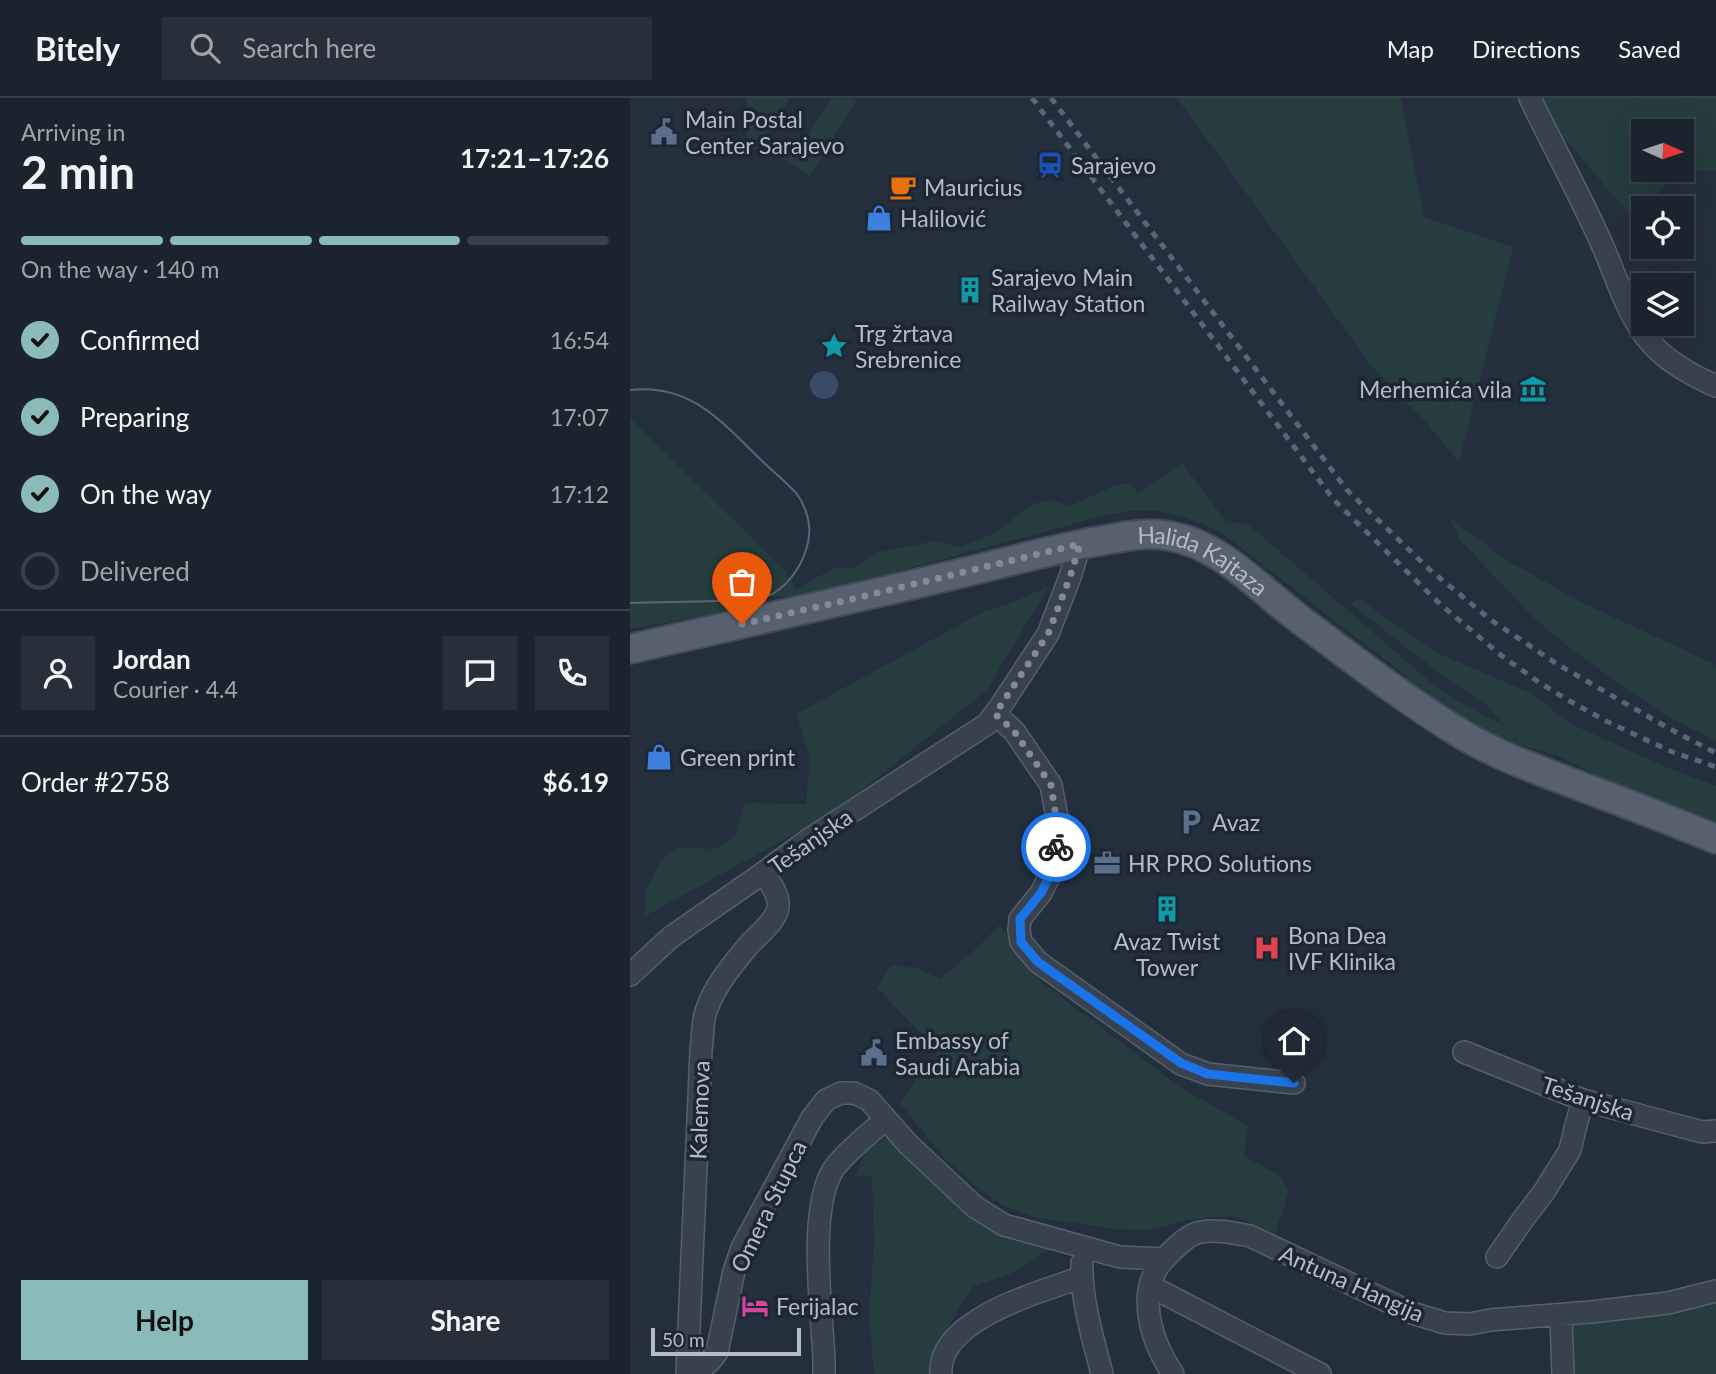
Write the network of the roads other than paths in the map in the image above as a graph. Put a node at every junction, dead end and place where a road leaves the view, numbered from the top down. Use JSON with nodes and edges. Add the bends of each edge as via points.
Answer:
{"nodes":[{"id":1,"x":1530,"y":98,"type":"edge"},
{"id":2,"x":1716,"y":386,"type":"edge"},
{"id":3,"x":1080,"y":544,"type":"junction"},
{"id":4,"x":630,"y":649,"type":"edge"},
{"id":5,"x":995,"y":714,"type":"junction"},
{"id":6,"x":1716,"y":839,"type":"edge"},
{"id":7,"x":763,"y":873,"type":"junction"},
{"id":8,"x":630,"y":975,"type":"edge"},
{"id":9,"x":1464,"y":1052,"type":"dead end"},
{"id":10,"x":1294,"y":1083,"type":"dead end"},
{"id":11,"x":1584,"y":1100,"type":"junction"},
{"id":12,"x":886,"y":1119,"type":"junction"},
{"id":13,"x":1716,"y":1131,"type":"edge"},
{"id":14,"x":1086,"y":1247,"type":"junction"},
{"id":15,"x":1497,"y":1257,"type":"dead end"},
{"id":16,"x":1164,"y":1259,"type":"junction"},
{"id":17,"x":1082,"y":1277,"type":"junction"},
{"id":18,"x":1150,"y":1286,"type":"junction"},
{"id":19,"x":1716,"y":1291,"type":"edge"},
{"id":20,"x":1561,"y":1316,"type":"junction"},
{"id":21,"x":687,"y":1372,"type":"edge"},
{"id":22,"x":824,"y":1374,"type":"edge"},
{"id":23,"x":941,"y":1374,"type":"edge"},
{"id":24,"x":1102,"y":1374,"type":"edge"},
{"id":25,"x":1173,"y":1374,"type":"edge"},
{"id":26,"x":1320,"y":1374,"type":"edge"},
{"id":27,"x":1563,"y":1374,"type":"edge"}],
"edges":[{"from":1,"to":2,"type":"street","via":[[1637,325],[1664,355]]},
{"from":3,"to":4,"type":"main road","name":"Halida Kajtaza"},
{"from":3,"to":5,"type":"street","name":"Tešanjska","via":[[1048,634]]},
{"from":3,"to":6,"type":"main road","name":"Halida Kajtaza","via":[[1154,533],[1210,550],[1466,737]]},
{"from":5,"to":7,"type":"street","name":"Tešanjska","via":[[987,724]]},
{"from":5,"to":10,"type":"street","via":[[1014,731],[1051,785],[1056,817],[1052,871],[1020,919],[1021,942],[1028,952],[1181,1063],[1208,1074]]},
{"from":7,"to":8,"type":"street","name":"Tešanjska","via":[[671,937]]},
{"from":7,"to":21,"type":"street","name":"Kalemova","via":[[777,896],[774,918],[729,971],[705,1013]]},
{"from":9,"to":11,"type":"street","name":"Tešanjska"},
{"from":11,"to":13,"type":"street","name":"Tešanjska","via":[[1702,1132]]},
{"from":11,"to":15,"type":"street","via":[[1570,1150]]},
{"from":12,"to":14,"type":"street","name":"Omera Stupca","via":[[987,1215],[1004,1225]]},
{"from":12,"to":21,"type":"street","name":"Omera Stupca","via":[[869,1100],[854,1093],[826,1100],[742,1248],[717,1352],[702,1368]]},
{"from":12,"to":22,"type":"street","name":"Omera Stupca","via":[[833,1169],[822,1197],[818,1226]]},
{"from":14,"to":16,"type":"street","name":"Omera Stupca","via":[[1120,1257]]},
{"from":14,"to":17,"type":"street"},
{"from":16,"to":18,"type":"street","name":"Antuna Hangija"},
{"from":16,"to":20,"type":"street","name":"Antuna Hangija","via":[[1179,1243],[1199,1232],[1225,1231],[1250,1236],[1412,1313],[1445,1323]]},
{"from":17,"to":23,"type":"street","via":[[996,1308],[973,1322],[947,1349],[941,1359]]},
{"from":17,"to":24,"type":"street"},
{"from":18,"to":25,"type":"street","name":"Antuna Hangija","via":[[1150,1323]]},
{"from":18,"to":26,"type":"street"},
{"from":19,"to":20,"type":"street","name":"Antuna Hangija","via":[[1668,1303]]},
{"from":20,"to":27,"type":"street"}]}
